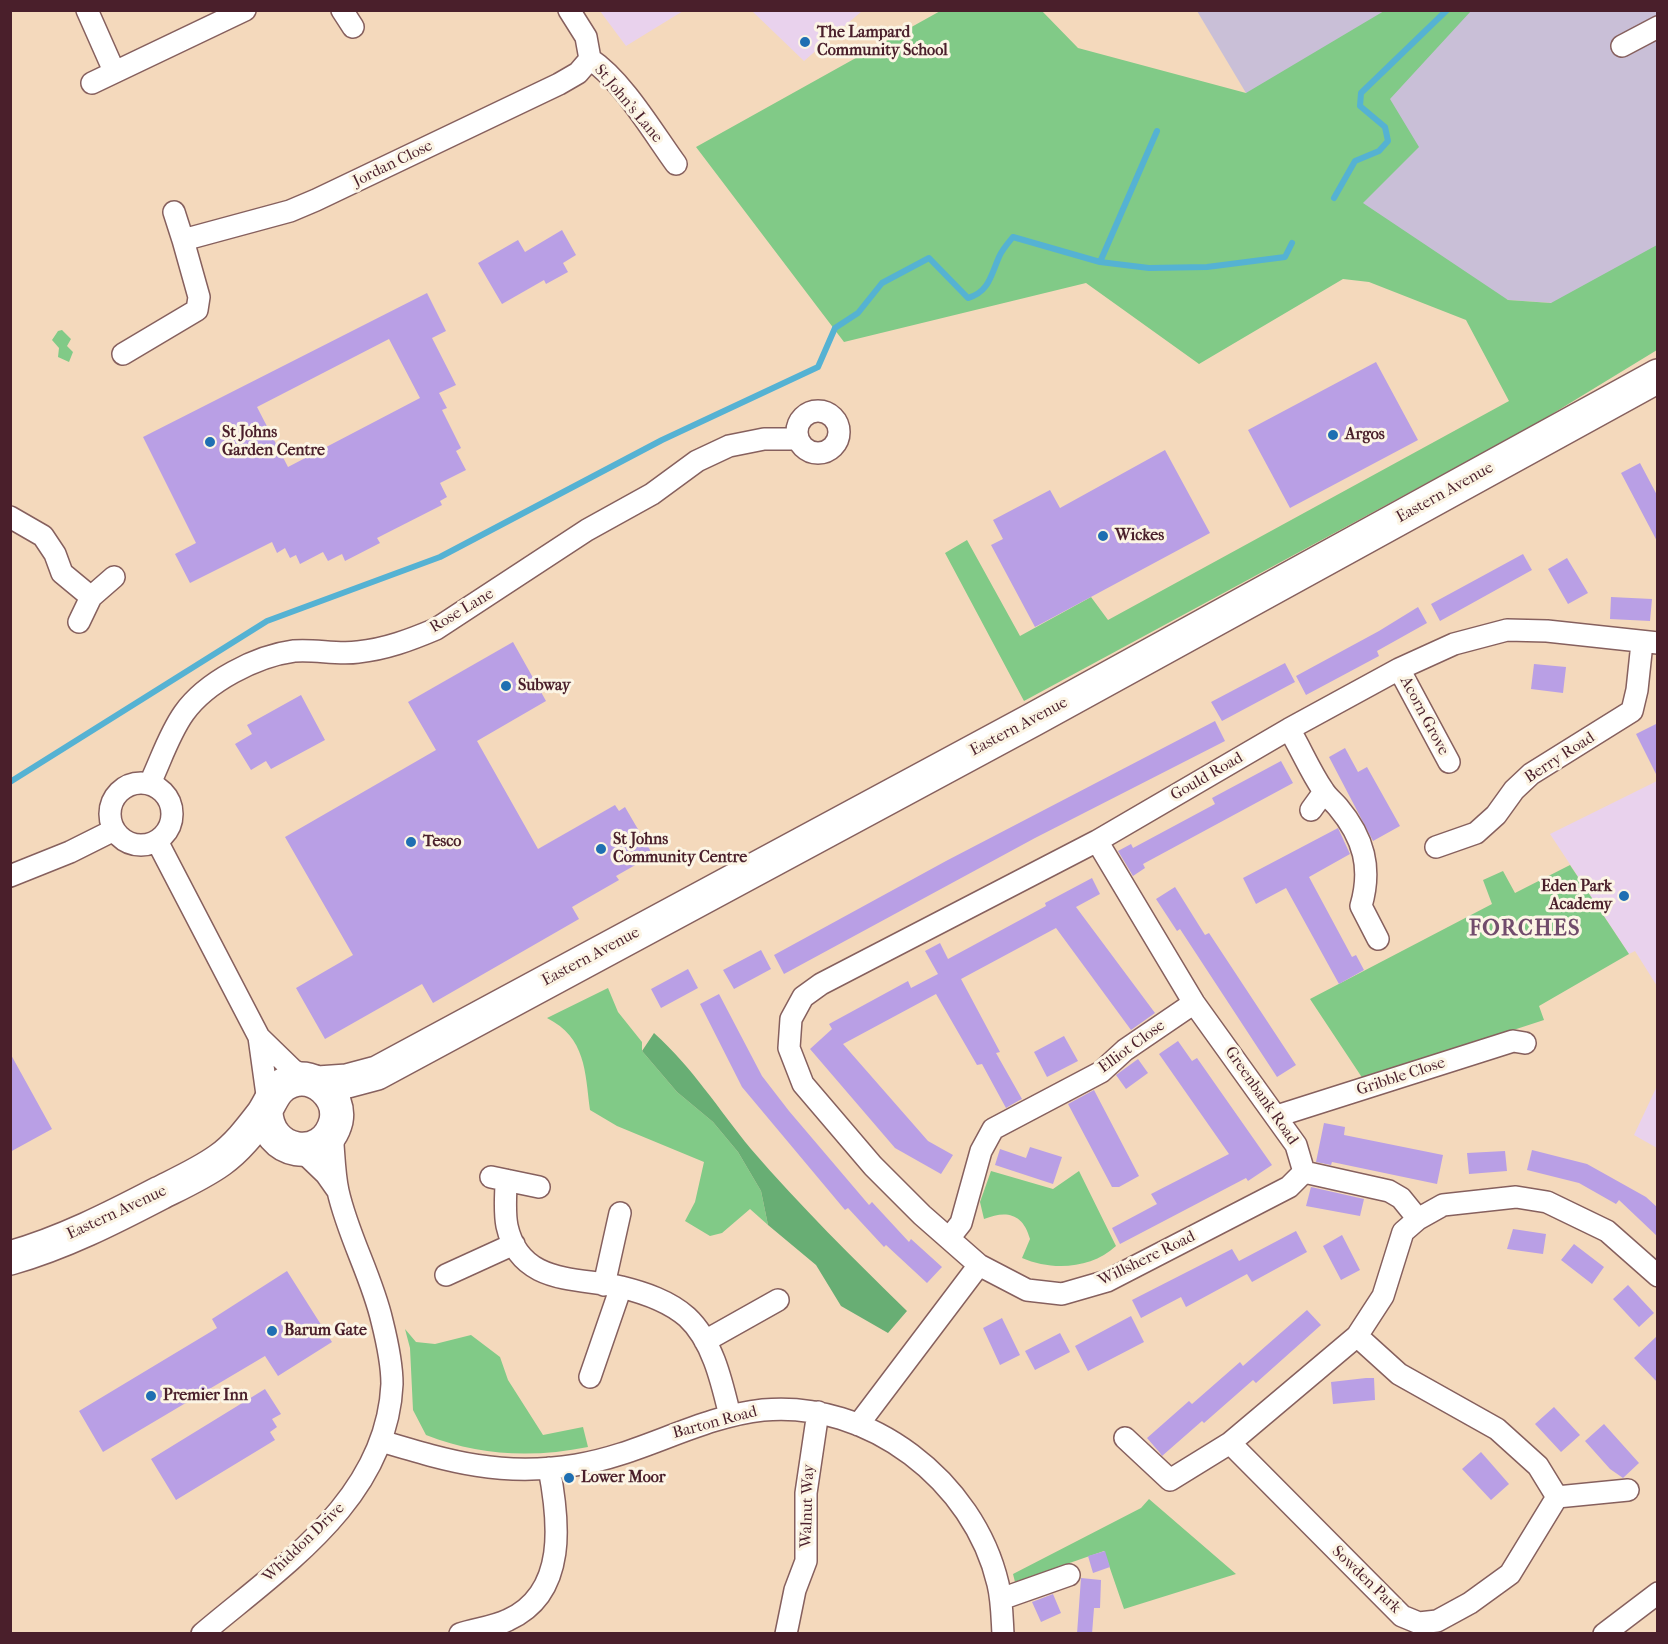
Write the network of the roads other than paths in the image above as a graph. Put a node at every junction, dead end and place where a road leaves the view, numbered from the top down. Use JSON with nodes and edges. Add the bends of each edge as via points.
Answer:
{"nodes":[{"id":1,"x":87,"y":10,"type":"edge"},
{"id":2,"x":245,"y":10,"type":"edge"},
{"id":3,"x":568,"y":10,"type":"edge"},
{"id":4,"x":1658,"y":27,"type":"edge"},
{"id":5,"x":1622,"y":46,"type":"dead end"},
{"id":6,"x":590,"y":59,"type":"junction"},
{"id":7,"x":114,"y":71,"type":"junction"},
{"id":8,"x":92,"y":83,"type":"dead end"},
{"id":9,"x":676,"y":164,"type":"dead end"},
{"id":10,"x":174,"y":212,"type":"dead end"},
{"id":11,"x":183,"y":240,"type":"junction"},
{"id":12,"x":123,"y":354,"type":"dead end"},
{"id":13,"x":1658,"y":376,"type":"edge"},
{"id":14,"x":798,"y":439,"type":"dead end"},
{"id":15,"x":10,"y":517,"type":"edge"},
{"id":16,"x":114,"y":577,"type":"dead end"},
{"id":17,"x":91,"y":597,"type":"junction"},
{"id":18,"x":79,"y":622,"type":"dead end"},
{"id":19,"x":1650,"y":643,"type":"edge"},
{"id":20,"x":1399,"y":669,"type":"junction"},
{"id":21,"x":1289,"y":729,"type":"junction"},
{"id":22,"x":1449,"y":762,"type":"dead end"},
{"id":23,"x":150,"y":783,"type":"junction"},
{"id":24,"x":1324,"y":792,"type":"junction"},
{"id":25,"x":1311,"y":810,"type":"dead end"},
{"id":26,"x":114,"y":830,"type":"junction"},
{"id":27,"x":157,"y":841,"type":"junction"},
{"id":28,"x":1097,"y":841,"type":"junction"},
{"id":29,"x":1436,"y":847,"type":"dead end"},
{"id":30,"x":10,"y":876,"type":"edge"},
{"id":31,"x":1378,"y":939,"type":"dead end"},
{"id":32,"x":1194,"y":1003,"type":"junction"},
{"id":33,"x":791,"y":1019,"type":"joint"},
{"id":34,"x":259,"y":1037,"type":"junction"},
{"id":35,"x":1525,"y":1043,"type":"dead end"},
{"id":36,"x":377,"y":1073,"type":"junction"},
{"id":37,"x":314,"y":1081,"type":"junction"},
{"id":38,"x":267,"y":1106,"type":"junction"},
{"id":39,"x":1277,"y":1116,"type":"junction"},
{"id":40,"x":334,"y":1121,"type":"junction"},
{"id":41,"x":291,"y":1146,"type":"junction"},
{"id":42,"x":221,"y":1160,"type":"junction"},
{"id":43,"x":1304,"y":1172,"type":"junction"},
{"id":44,"x":539,"y":1187,"type":"dead end"},
{"id":45,"x":338,"y":1191,"type":"junction"},
{"id":46,"x":620,"y":1213,"type":"dead end"},
{"id":47,"x":1418,"y":1218,"type":"junction"},
{"id":48,"x":950,"y":1237,"type":"junction"},
{"id":49,"x":514,"y":1244,"type":"junction"},
{"id":50,"x":10,"y":1258,"type":"edge"},
{"id":51,"x":979,"y":1265,"type":"junction"},
{"id":52,"x":446,"y":1275,"type":"dead end"},
{"id":53,"x":1658,"y":1276,"type":"edge"},
{"id":54,"x":612,"y":1286,"type":"junction"},
{"id":55,"x":778,"y":1300,"type":"dead end"},
{"id":56,"x":1357,"y":1336,"type":"junction"},
{"id":57,"x":705,"y":1341,"type":"junction"},
{"id":58,"x":590,"y":1377,"type":"dead end"},
{"id":59,"x":818,"y":1412,"type":"junction"},
{"id":60,"x":730,"y":1416,"type":"junction"},
{"id":61,"x":858,"y":1425,"type":"junction"},
{"id":62,"x":1125,"y":1438,"type":"dead end"},
{"id":63,"x":381,"y":1441,"type":"junction"},
{"id":64,"x":1230,"y":1443,"type":"junction"},
{"id":65,"x":549,"y":1468,"type":"junction"},
{"id":66,"x":1628,"y":1490,"type":"dead end"},
{"id":67,"x":1557,"y":1497,"type":"junction"},
{"id":68,"x":1069,"y":1575,"type":"dead end"},
{"id":69,"x":1658,"y":1593,"type":"edge"},
{"id":70,"x":1001,"y":1599,"type":"junction"},
{"id":71,"x":202,"y":1634,"type":"edge"},
{"id":72,"x":459,"y":1634,"type":"edge"},
{"id":73,"x":786,"y":1634,"type":"edge"},
{"id":74,"x":1003,"y":1634,"type":"edge"},
{"id":75,"x":1604,"y":1634,"type":"edge"}],
"edges":[{"from":1,"to":7,"type":"street"},
{"from":2,"to":7,"type":"street"},
{"from":3,"to":6,"type":"street","name":"St John's Lane","via":[[586,37]]},
{"from":4,"to":5,"type":"street"},
{"from":6,"to":9,"type":"street","name":"St John's Lane","via":[[627,98]]},
{"from":6,"to":11,"type":"street","name":"Jordan Close","via":[[578,73],[559,84],[316,200],[290,211]]},
{"from":7,"to":8,"type":"street"},
{"from":10,"to":11,"type":"street"},
{"from":11,"to":12,"type":"street","via":[[199,297],[197,310]]},
{"from":13,"to":36,"type":"main road","name":"Eastern Avenue","via":[[1034,719]]},
{"from":14,"to":23,"type":"street","name":"Rose Lane","via":[[764,439],[729,446],[697,461],[652,494],[587,530],[436,629],[392,647],[355,653],[293,651],[238,669],[210,686],[184,712]]},
{"from":15,"to":17,"type":"street","via":[[43,536],[62,573]]},
{"from":16,"to":17,"type":"street"},
{"from":17,"to":18,"type":"street"},
{"from":19,"to":20,"type":"street","name":"Gould Road","via":[[1507,630],[1454,644]]},
{"from":19,"to":29,"type":"street","name":"Berry Road","via":[[1632,711],[1531,774],[1476,833]]},
{"from":20,"to":21,"type":"street","name":"Gould Road"},
{"from":20,"to":22,"type":"street","name":"Acorn Grove"},
{"from":21,"to":24,"type":"street"},
{"from":21,"to":28,"type":"street","name":"Gould Road"},
{"from":23,"to":26,"type":"street","via":[[135,782],[113,798],[109,810]]},
{"from":23,"to":27,"type":"street","via":[[162,789],[172,810],[168,830]]},
{"from":24,"to":25,"type":"street"},
{"from":24,"to":31,"type":"street","via":[[1340,809],[1362,847],[1367,861],[1367,886],[1361,906]]},
{"from":26,"to":27,"type":"street","via":[[129,843]]},
{"from":26,"to":30,"type":"street"},
{"from":27,"to":34,"type":"street"},
{"from":28,"to":32,"type":"street","name":"Greenbank Road"},
{"from":28,"to":33,"type":"street","name":"Gould Road","via":[[821,984],[803,997]]},
{"from":32,"to":39,"type":"street","name":"Greenbank Road"},
{"from":32,"to":48,"type":"street","name":"Elliot Close","via":[[1125,1050],[1101,1072],[993,1129],[981,1151],[961,1223]]},
{"from":33,"to":48,"type":"street","name":"Willshere Road","via":[[789,1048],[803,1084],[873,1166]]},
{"from":34,"to":37,"type":"street","via":[[293,1070]]},
{"from":34,"to":38,"type":"street"},
{"from":35,"to":39,"type":"street","name":"Gribble Close","via":[[1513,1041]]},
{"from":36,"to":37,"type":"main road","name":"Eastern Avenue","via":[[347,1081]]},
{"from":36,"to":40,"type":"main road","name":"Eastern Avenue"},
{"from":37,"to":38,"type":"main road","via":[[293,1080],[277,1088]]},
{"from":37,"to":40,"type":"main road","via":[[334,1102]]},
{"from":38,"to":41,"type":"main road","via":[[269,1129]]},
{"from":38,"to":42,"type":"main road","name":"Eastern Avenue","via":[[248,1134]]},
{"from":39,"to":43,"type":"street","name":"Greenbank Road","via":[[1296,1145]]},
{"from":40,"to":41,"type":"main road","via":[[324,1142]]},
{"from":40,"to":45,"type":"street","name":"Whiddon Drive"},
{"from":41,"to":42,"type":"main road","name":"Eastern Avenue"},
{"from":41,"to":45,"type":"street","name":"Whiddon Drive","via":[[326,1174]]},
{"from":42,"to":50,"type":"main road","name":"Eastern Avenue","via":[[111,1219]]},
{"from":43,"to":47,"type":"street","via":[[1389,1191],[1401,1198]]},
{"from":43,"to":51,"type":"street","name":"Willshere Road","via":[[1289,1187],[1107,1281],[1062,1294],[1027,1290]]},
{"from":44,"to":49,"type":"street","via":[[498,1178]]},
{"from":45,"to":63,"type":"street","name":"Whiddon Drive","via":[[366,1268],[390,1356],[392,1384]]},
{"from":46,"to":54,"type":"street"},
{"from":47,"to":53,"type":"street","via":[[1443,1205],[1479,1199],[1516,1197],[1547,1202],[1607,1231]]},
{"from":47,"to":56,"type":"street","via":[[1403,1232],[1383,1296]]},
{"from":48,"to":51,"type":"street","name":"Willshere Road"},
{"from":49,"to":52,"type":"street"},
{"from":49,"to":54,"type":"street","via":[[524,1261],[544,1273],[566,1281]]},
{"from":51,"to":61,"type":"street"},
{"from":54,"to":57,"type":"street","via":[[667,1301],[688,1318]]},
{"from":54,"to":58,"type":"street"},
{"from":55,"to":57,"type":"street"},
{"from":56,"to":64,"type":"street"},
{"from":56,"to":67,"type":"street","via":[[1399,1374],[1497,1429],[1539,1466]]},
{"from":57,"to":60,"type":"street","via":[[719,1373]]},
{"from":59,"to":60,"type":"street","name":"Barton Road","via":[[762,1410]]},
{"from":59,"to":61,"type":"street","name":"Barton Road"},
{"from":59,"to":73,"type":"street","name":"Walnut Way","via":[[806,1493],[806,1561]]},
{"from":60,"to":65,"type":"street","name":"Barton Road","via":[[620,1454]]},
{"from":61,"to":70,"type":"street","name":"Barton Road","via":[[891,1441],[943,1481],[980,1536]]},
{"from":62,"to":64,"type":"street","via":[[1170,1480]]},
{"from":63,"to":65,"type":"street","name":"Barton Road","via":[[449,1461],[494,1469]]},
{"from":63,"to":71,"type":"street","name":"Whiddon Drive","via":[[364,1477],[339,1513]]},
{"from":64,"to":67,"type":"street","name":"Sowden Park","via":[[1386,1603],[1419,1623],[1437,1621],[1510,1574]]},
{"from":65,"to":72,"type":"street","via":[[557,1527],[557,1548],[550,1573],[526,1608],[508,1620]]},
{"from":66,"to":67,"type":"street"},
{"from":68,"to":70,"type":"street"},
{"from":69,"to":75,"type":"street"},
{"from":70,"to":74,"type":"street","name":"Barton Road"}]}
